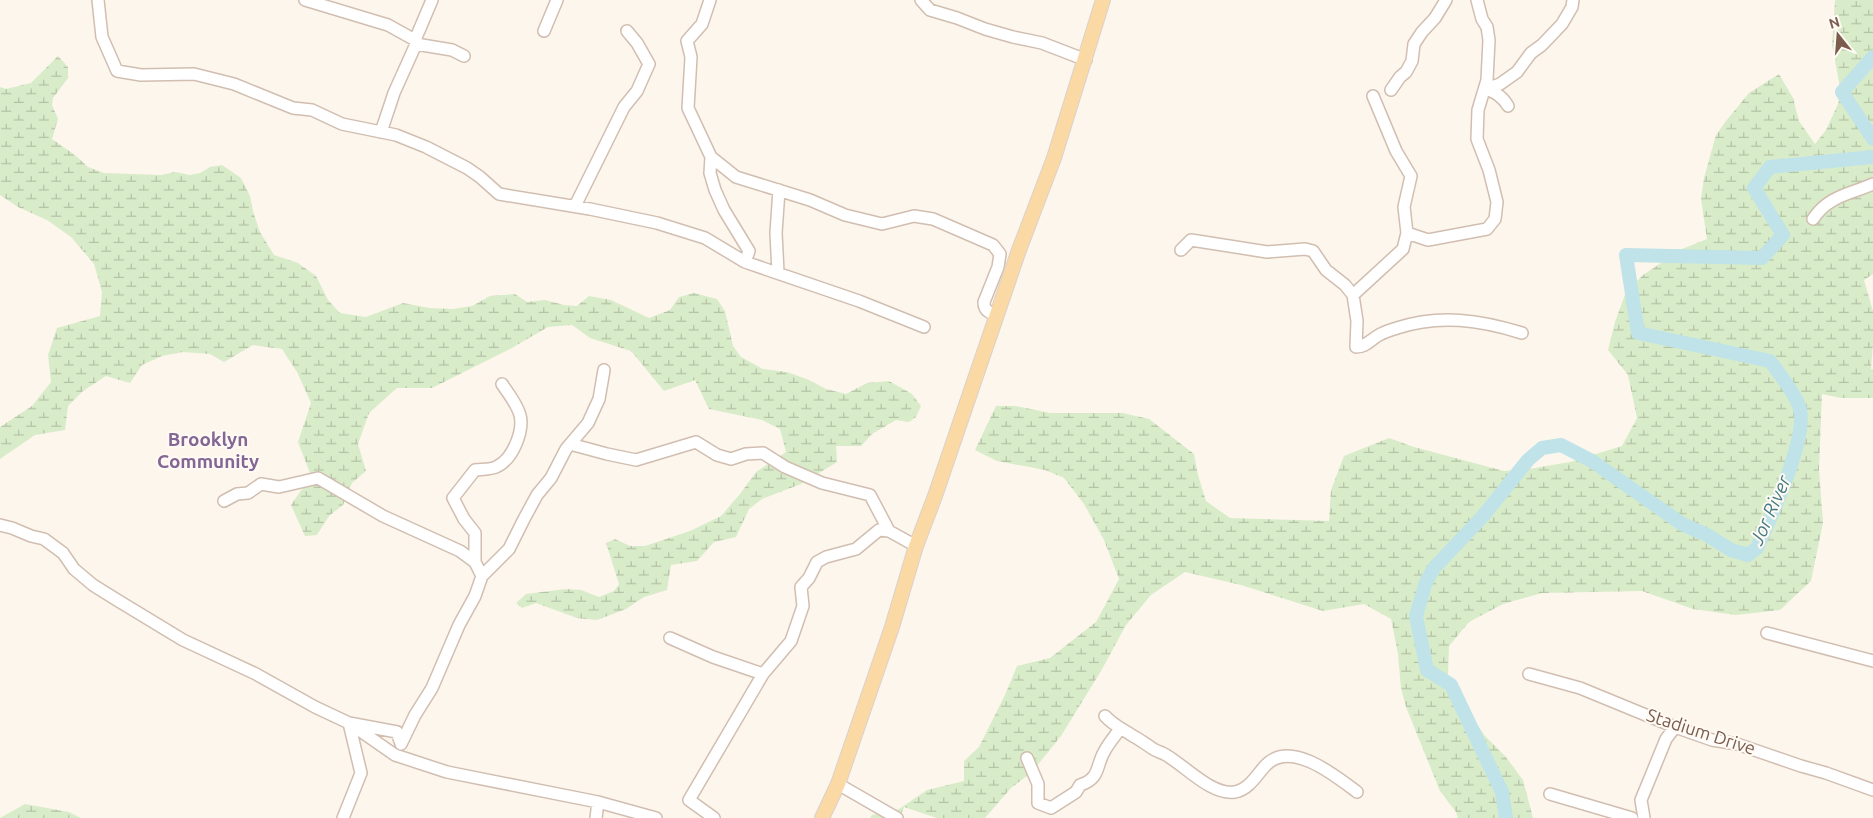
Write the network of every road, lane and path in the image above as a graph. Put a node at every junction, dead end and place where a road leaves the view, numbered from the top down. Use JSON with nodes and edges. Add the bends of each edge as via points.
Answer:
{"nodes":[{"id":1,"x":98,"y":0,"type":"edge"},
{"id":2,"x":305,"y":0,"type":"edge"},
{"id":3,"x":432,"y":0,"type":"edge"},
{"id":4,"x":557,"y":0,"type":"edge"},
{"id":5,"x":710,"y":0,"type":"edge"},
{"id":6,"x":921,"y":0,"type":"edge"},
{"id":7,"x":1103,"y":0,"type":"edge"},
{"id":8,"x":1446,"y":0,"type":"edge"},
{"id":9,"x":1478,"y":0,"type":"edge"},
{"id":10,"x":1573,"y":0,"type":"edge"},
{"id":11,"x":544,"y":31,"type":"dead end"},
{"id":12,"x":627,"y":31,"type":"dead end"},
{"id":13,"x":416,"y":42,"type":"junction"},
{"id":14,"x":464,"y":56,"type":"dead end"},
{"id":15,"x":1086,"y":60,"type":"junction"},
{"id":16,"x":1486,"y":89,"type":"junction"},
{"id":17,"x":1391,"y":90,"type":"dead end"},
{"id":18,"x":1373,"y":96,"type":"dead end"},
{"id":19,"x":1508,"y":106,"type":"dead end"},
{"id":20,"x":381,"y":132,"type":"junction"},
{"id":21,"x":711,"y":157,"type":"junction"},
{"id":22,"x":1873,"y":184,"type":"edge"},
{"id":23,"x":779,"y":190,"type":"junction"},
{"id":24,"x":575,"y":206,"type":"junction"},
{"id":25,"x":1813,"y":219,"type":"dead end"},
{"id":26,"x":1407,"y":233,"type":"junction"},
{"id":27,"x":1180,"y":250,"type":"dead end"},
{"id":28,"x":745,"y":262,"type":"junction"},
{"id":29,"x":778,"y":272,"type":"junction"},
{"id":30,"x":1353,"y":295,"type":"junction"},
{"id":31,"x":996,"y":316,"type":"junction"},
{"id":32,"x":924,"y":327,"type":"dead end"},
{"id":33,"x":1522,"y":333,"type":"dead end"},
{"id":34,"x":604,"y":370,"type":"dead end"},
{"id":35,"x":502,"y":384,"type":"dead end"},
{"id":36,"x":570,"y":444,"type":"junction"},
{"id":37,"x":224,"y":501,"type":"dead end"},
{"id":38,"x":0,"y":525,"type":"edge"},
{"id":39,"x":889,"y":531,"type":"junction"},
{"id":40,"x":916,"y":546,"type":"junction"},
{"id":41,"x":476,"y":562,"type":"junction"},
{"id":42,"x":482,"y":576,"type":"junction"},
{"id":43,"x":1767,"y":633,"type":"dead end"},
{"id":44,"x":670,"y":638,"type":"dead end"},
{"id":45,"x":1873,"y":660,"type":"edge"},
{"id":46,"x":763,"y":674,"type":"junction"},
{"id":47,"x":1529,"y":674,"type":"dead end"},
{"id":48,"x":1105,"y":716,"type":"dead end"},
{"id":49,"x":349,"y":723,"type":"junction"},
{"id":50,"x":1675,"y":727,"type":"junction"},
{"id":51,"x":1120,"y":729,"type":"junction"},
{"id":52,"x":1027,"y":758,"type":"dead end"},
{"id":53,"x":838,"y":784,"type":"junction"},
{"id":54,"x":1873,"y":790,"type":"edge"},
{"id":55,"x":1357,"y":792,"type":"dead end"},
{"id":56,"x":1550,"y":794,"type":"dead end"},
{"id":57,"x":598,"y":802,"type":"junction"},
{"id":58,"x":1051,"y":808,"type":"junction"},
{"id":59,"x":343,"y":818,"type":"edge"},
{"id":60,"x":596,"y":818,"type":"edge"},
{"id":61,"x":656,"y":818,"type":"edge"},
{"id":62,"x":714,"y":818,"type":"edge"},
{"id":63,"x":822,"y":818,"type":"edge"},
{"id":64,"x":897,"y":818,"type":"edge"},
{"id":65,"x":1045,"y":818,"type":"edge"},
{"id":66,"x":1632,"y":818,"type":"edge"},
{"id":67,"x":1644,"y":818,"type":"edge"}],
"edges":[{"from":1,"to":20,"type":"street","via":[[102,37],[117,71],[142,76],[194,74],[234,84],[293,108],[312,110],[342,124]]},
{"from":2,"to":13,"type":"street","via":[[388,25]]},
{"from":3,"to":13,"type":"street"},
{"from":4,"to":11,"type":"street"},
{"from":5,"to":21,"type":"street","via":[[702,24],[687,41],[691,57],[688,108]]},
{"from":6,"to":15,"type":"street","via":[[930,10],[985,29],[1042,43]]},
{"from":7,"to":15,"type":"main road"},
{"from":8,"to":17,"type":"street","via":[[1414,44],[1412,61]]},
{"from":9,"to":16,"type":"street","via":[[1489,40]]},
{"from":10,"to":16,"type":"street","via":[[1562,24],[1531,53],[1517,72]]},
{"from":12,"to":24,"type":"street","via":[[649,64]]},
{"from":13,"to":14,"type":"street"},
{"from":13,"to":20,"type":"street"},
{"from":15,"to":31,"type":"main road"},
{"from":16,"to":19,"type":"street","via":[[1497,93]]},
{"from":16,"to":26,"type":"street","via":[[1478,110],[1477,139],[1497,202],[1495,219],[1487,229],[1428,240]]},
{"from":18,"to":26,"type":"street","via":[[1396,151],[1411,176],[1404,207]]},
{"from":20,"to":24,"type":"street","via":[[426,147],[467,168],[499,194]]},
{"from":21,"to":23,"type":"street","via":[[736,177]]},
{"from":21,"to":28,"type":"street","via":[[710,173],[715,190],[749,252]]},
{"from":22,"to":25,"type":"street","via":[[1836,197]]},
{"from":23,"to":29,"type":"street"},
{"from":23,"to":31,"type":"street","via":[[870,222],[882,224],[914,216],[933,219],[993,245],[1000,254],[984,308]]},
{"from":24,"to":28,"type":"street","via":[[657,223],[704,238]]},
{"from":26,"to":30,"type":"street","via":[[1403,249]]},
{"from":27,"to":30,"type":"street","via":[[1191,240],[1267,252],[1313,251],[1326,270]]},
{"from":28,"to":29,"type":"street"},
{"from":29,"to":32,"type":"street"},
{"from":30,"to":33,"type":"street","via":[[1356,346],[1363,347],[1380,334],[1398,327],[1444,320],[1485,322]]},
{"from":31,"to":40,"type":"main road"},
{"from":34,"to":36,"type":"street","via":[[598,399],[588,423]]},
{"from":35,"to":41,"type":"street","via":[[520,415],[517,441],[507,460],[496,468],[475,470],[453,498],[475,533]]},
{"from":36,"to":39,"type":"street","via":[[636,460],[696,442],[717,455],[731,459],[763,453],[785,467],[822,483],[870,495]]},
{"from":36,"to":42,"type":"street","via":[[509,549]]},
{"from":37,"to":41,"type":"street","via":[[237,494],[248,493],[261,484],[279,487],[318,478],[383,516],[460,551]]},
{"from":38,"to":49,"type":"street","via":[[44,540],[63,553],[74,569],[93,584],[183,640]]},
{"from":39,"to":40,"type":"street"},
{"from":39,"to":46,"type":"street","via":[[879,530],[856,549],[817,562],[801,586],[803,606],[791,641]]},
{"from":40,"to":53,"type":"main road"},
{"from":41,"to":42,"type":"street"},
{"from":42,"to":49,"type":"street","via":[[432,688],[401,744],[397,732]]},
{"from":43,"to":45,"type":"street"},
{"from":44,"to":46,"type":"street"},
{"from":46,"to":62,"type":"street","via":[[689,800]]},
{"from":47,"to":50,"type":"street","name":"Stadium Drive","via":[[1580,688]]},
{"from":48,"to":51,"type":"street"},
{"from":49,"to":57,"type":"street","via":[[395,755],[447,772]]},
{"from":49,"to":59,"type":"street","via":[[361,773]]},
{"from":50,"to":54,"type":"street","name":"Stadium Drive","via":[[1712,740],[1737,744]]},
{"from":50,"to":67,"type":"street","via":[[1666,739],[1641,800]]},
{"from":51,"to":55,"type":"street","via":[[1166,755],[1196,778],[1229,792],[1237,792],[1247,786],[1267,763],[1281,757],[1300,758],[1323,767]]},
{"from":51,"to":58,"type":"street","via":[[1103,753],[1099,768],[1089,782],[1080,785],[1076,792]]},
{"from":52,"to":58,"type":"street","via":[[1038,784],[1038,803]]},
{"from":53,"to":63,"type":"main road"},
{"from":53,"to":64,"type":"street"},
{"from":56,"to":66,"type":"street"},
{"from":57,"to":60,"type":"street"},
{"from":57,"to":61,"type":"street"},
{"from":58,"to":65,"type":"street"}]}
